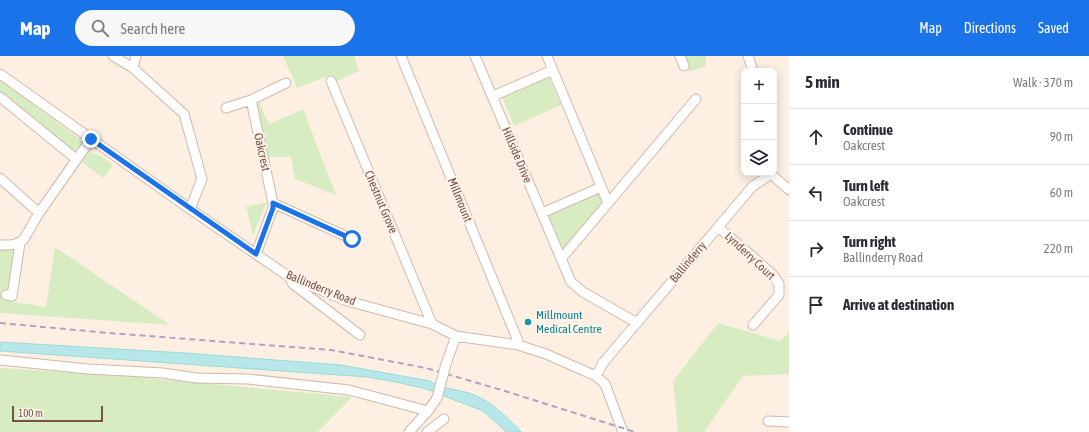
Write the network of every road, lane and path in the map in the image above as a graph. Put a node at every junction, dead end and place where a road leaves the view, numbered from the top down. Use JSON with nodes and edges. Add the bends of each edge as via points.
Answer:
{"nodes":[{"id":1,"x":114,"y":56,"type":"edge"},
{"id":2,"x":136,"y":56,"type":"edge"},
{"id":3,"x":401,"y":56,"type":"edge"},
{"id":4,"x":475,"y":56,"type":"edge"},
{"id":5,"x":547,"y":56,"type":"edge"},
{"id":6,"x":680,"y":56,"type":"edge"},
{"id":7,"x":748,"y":56,"type":"edge"},
{"id":8,"x":684,"y":66,"type":"dead end"},
{"id":9,"x":133,"y":68,"type":"junction"},
{"id":10,"x":751,"y":68,"type":"edge"},
{"id":11,"x":553,"y":70,"type":"junction"},
{"id":12,"x":0,"y":74,"type":"edge"},
{"id":13,"x":331,"y":81,"type":"dead end"},
{"id":14,"x":286,"y":83,"type":"dead end"},
{"id":15,"x":493,"y":96,"type":"junction"},
{"id":16,"x":0,"y":97,"type":"edge"},
{"id":17,"x":696,"y":99,"type":"dead end"},
{"id":18,"x":251,"y":100,"type":"junction"},
{"id":19,"x":226,"y":108,"type":"dead end"},
{"id":20,"x":91,"y":139,"type":"junction"},
{"id":21,"x":76,"y":159,"type":"junction"},
{"id":22,"x":768,"y":176,"type":"edge"},
{"id":23,"x":773,"y":176,"type":"edge"},
{"id":24,"x":0,"y":178,"type":"edge"},
{"id":25,"x":601,"y":187,"type":"junction"},
{"id":26,"x":789,"y":190,"type":"edge"},
{"id":27,"x":273,"y":203,"type":"junction"},
{"id":28,"x":608,"y":203,"type":"junction"},
{"id":29,"x":190,"y":209,"type":"junction"},
{"id":30,"x":40,"y":213,"type":"junction"},
{"id":31,"x":542,"y":213,"type":"junction"},
{"id":32,"x":718,"y":227,"type":"junction"},
{"id":33,"x":352,"y":239,"type":"dead end"},
{"id":34,"x":20,"y":242,"type":"junction"},
{"id":35,"x":0,"y":245,"type":"edge"},
{"id":36,"x":256,"y":254,"type":"junction"},
{"id":37,"x":561,"y":259,"type":"junction"},
{"id":38,"x":288,"y":276,"type":"junction"},
{"id":39,"x":6,"y":295,"type":"dead end"},
{"id":40,"x":636,"y":323,"type":"junction"},
{"id":41,"x":432,"y":324,"type":"junction"},
{"id":42,"x":753,"y":325,"type":"dead end"},
{"id":43,"x":360,"y":335,"type":"dead end"},
{"id":44,"x":456,"y":336,"type":"junction"},
{"id":45,"x":518,"y":345,"type":"junction"},
{"id":46,"x":0,"y":360,"type":"edge"},
{"id":47,"x":596,"y":376,"type":"junction"},
{"id":48,"x":428,"y":411,"type":"junction"},
{"id":49,"x":444,"y":419,"type":"dead end"},
{"id":50,"x":768,"y":421,"type":"dead end"},
{"id":51,"x":789,"y":422,"type":"edge"},
{"id":52,"x":409,"y":432,"type":"edge"},
{"id":53,"x":427,"y":432,"type":"edge"},
{"id":54,"x":623,"y":432,"type":"edge"}],
"edges":[{"from":1,"to":9,"type":"street"},
{"from":2,"to":9,"type":"street"},
{"from":3,"to":45,"type":"street","name":"Millmount"},
{"from":4,"to":15,"type":"street","name":"Hillside Drive"},
{"from":5,"to":11,"type":"street"},
{"from":6,"to":8,"type":"street"},
{"from":7,"to":10,"type":"street"},
{"from":9,"to":29,"type":"street","via":[[184,114],[202,180]]},
{"from":11,"to":15,"type":"street"},
{"from":11,"to":25,"type":"street"},
{"from":12,"to":20,"type":"street","name":"Ballinderry Road"},
{"from":13,"to":41,"type":"street","name":"Chestnut Grove"},
{"from":14,"to":18,"type":"street"},
{"from":15,"to":31,"type":"street","name":"Hillside Drive"},
{"from":16,"to":21,"type":"street"},
{"from":17,"to":28,"type":"street"},
{"from":18,"to":19,"type":"street"},
{"from":18,"to":27,"type":"street","name":"Oakcrest"},
{"from":20,"to":21,"type":"street"},
{"from":20,"to":29,"type":"street","name":"Ballinderry Road"},
{"from":21,"to":30,"type":"street"},
{"from":22,"to":32,"type":"street","name":"Ballinderry","via":[[752,187]]},
{"from":23,"to":26,"type":"street","name":"Ballinderry"},
{"from":24,"to":30,"type":"street"},
{"from":25,"to":28,"type":"street"},
{"from":25,"to":31,"type":"street"},
{"from":27,"to":33,"type":"street"},
{"from":27,"to":36,"type":"street","name":"Oakcrest"},
{"from":28,"to":37,"type":"street"},
{"from":29,"to":36,"type":"street","name":"Ballinderry Road"},
{"from":30,"to":34,"type":"street"},
{"from":31,"to":37,"type":"street","name":"Hillside Drive"},
{"from":32,"to":40,"type":"street","name":"Ballinderry"},
{"from":32,"to":42,"type":"street","name":"Lynderry Court","via":[[773,275],[779,284],[778,295]]},
{"from":34,"to":35,"type":"street"},
{"from":34,"to":39,"type":"street","via":[[12,296]]},
{"from":36,"to":38,"type":"street","name":"Ballinderry Road"},
{"from":37,"to":40,"type":"street","name":"Hillside Drive","via":[[571,282],[583,292]]},
{"from":38,"to":41,"type":"street","name":"Ballinderry Road","via":[[344,300]]},
{"from":38,"to":43,"type":"street","via":[[293,284]]},
{"from":40,"to":47,"type":"street","name":"Ballinderry","via":[[603,363]]},
{"from":41,"to":44,"type":"street","name":"Ballinderry Road"},
{"from":44,"to":45,"type":"street","name":"Ballinderry Road"},
{"from":44,"to":48,"type":"street","bridge":true,"via":[[437,398]]},
{"from":45,"to":47,"type":"street","name":"Ballinderry Road"},
{"from":46,"to":48,"type":"street","via":[[196,378],[248,379],[349,390]]},
{"from":47,"to":54,"type":"street","via":[[604,384]]},
{"from":48,"to":52,"type":"street"},
{"from":49,"to":53,"type":"street"},
{"from":50,"to":51,"type":"street"}]}
